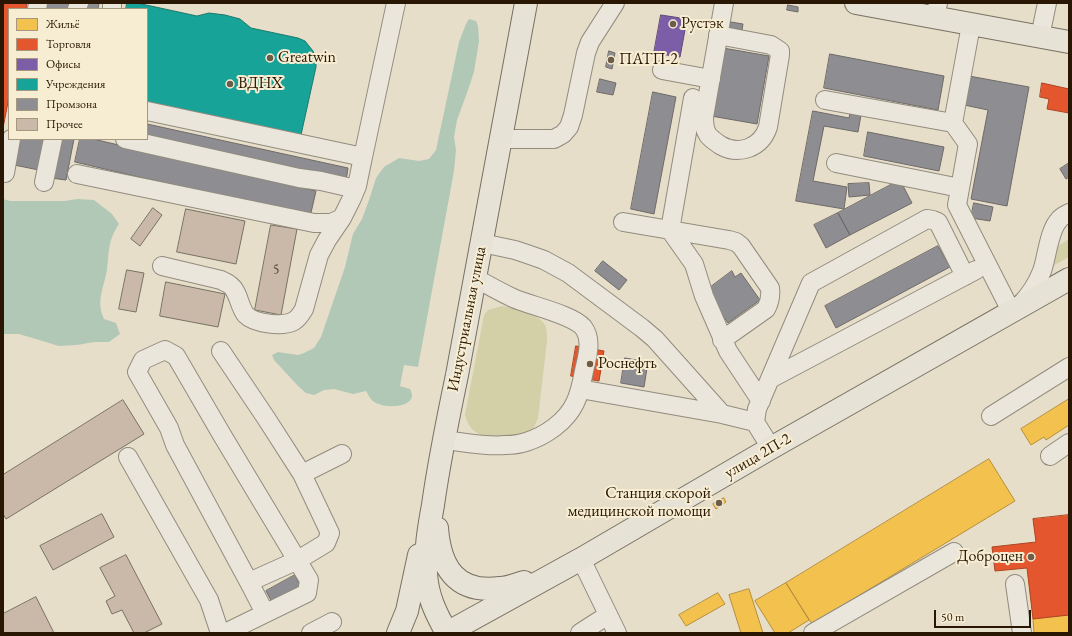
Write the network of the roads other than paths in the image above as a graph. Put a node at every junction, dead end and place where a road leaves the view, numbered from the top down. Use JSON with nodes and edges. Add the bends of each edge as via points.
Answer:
{"nodes":[{"id":1,"x":396,"y":3,"type":"edge"},
{"id":2,"x":526,"y":3,"type":"edge"},
{"id":3,"x":615,"y":3,"type":"edge"},
{"id":4,"x":724,"y":3,"type":"edge"},
{"id":5,"x":856,"y":3,"type":"edge"},
{"id":6,"x":1047,"y":3,"type":"edge"},
{"id":7,"x":937,"y":11,"type":"edge"},
{"id":8,"x":971,"y":25,"type":"junction"},
{"id":9,"x":718,"y":35,"type":"junction"},
{"id":10,"x":1040,"y":37,"type":"junction"},
{"id":11,"x":1069,"y":42,"type":"edge"},
{"id":12,"x":662,"y":70,"type":"dead end"},
{"id":13,"x":711,"y":79,"type":"junction"},
{"id":14,"x":693,"y":98,"type":"dead end"},
{"id":15,"x":825,"y":100,"type":"dead end"},
{"id":16,"x":148,"y":111,"type":"edge"},
{"id":17,"x":953,"y":123,"type":"junction"},
{"id":18,"x":502,"y":139,"type":"junction"},
{"id":19,"x":53,"y":140,"type":"edge"},
{"id":20,"x":129,"y":140,"type":"edge"},
{"id":21,"x":8,"y":144,"type":"edge"},
{"id":22,"x":363,"y":157,"type":"junction"},
{"id":23,"x":836,"y":163,"type":"dead end"},
{"id":24,"x":5,"y":173,"type":"dead end"},
{"id":25,"x":77,"y":174,"type":"dead end"},
{"id":26,"x":44,"y":182,"type":"dead end"},
{"id":27,"x":356,"y":189,"type":"junction"},
{"id":28,"x":954,"y":192,"type":"junction"},
{"id":29,"x":1069,"y":213,"type":"edge"},
{"id":30,"x":342,"y":218,"type":"junction"},
{"id":31,"x":623,"y":222,"type":"dead end"},
{"id":32,"x":966,"y":224,"type":"junction"},
{"id":33,"x":670,"y":230,"type":"junction"},
{"id":34,"x":945,"y":236,"type":"junction"},
{"id":35,"x":482,"y":243,"type":"junction"},
{"id":36,"x":987,"y":264,"type":"junction"},
{"id":37,"x":162,"y":266,"type":"dead end"},
{"id":38,"x":1042,"y":269,"type":"junction"},
{"id":39,"x":965,"y":276,"type":"junction"},
{"id":40,"x":475,"y":278,"type":"junction"},
{"id":41,"x":1064,"y":282,"type":"edge"},
{"id":42,"x":1015,"y":309,"type":"junction"},
{"id":43,"x":722,"y":340,"type":"junction"},
{"id":44,"x":221,"y":351,"type":"dead end"},
{"id":45,"x":1069,"y":367,"type":"edge"},
{"id":46,"x":770,"y":379,"type":"junction"},
{"id":47,"x":580,"y":389,"type":"junction"},
{"id":48,"x":761,"y":400,"type":"junction"},
{"id":49,"x":722,"y":414,"type":"junction"},
{"id":50,"x":991,"y":416,"type":"dead end"},
{"id":51,"x":755,"y":422,"type":"junction"},
{"id":52,"x":444,"y":440,"type":"junction"},
{"id":53,"x":1069,"y":444,"type":"edge"},
{"id":54,"x":771,"y":448,"type":"junction"},
{"id":55,"x":342,"y":454,"type":"dead end"},
{"id":56,"x":1050,"y":456,"type":"dead end"},
{"id":57,"x":128,"y":457,"type":"dead end"},
{"id":58,"x":439,"y":464,"type":"junction"},
{"id":59,"x":302,"y":474,"type":"junction"},
{"id":60,"x":954,"y":552,"type":"dead end"},
{"id":61,"x":581,"y":559,"type":"junction"},
{"id":62,"x":298,"y":560,"type":"junction"},
{"id":63,"x":549,"y":576,"type":"junction"},
{"id":64,"x":249,"y":582,"type":"junction"},
{"id":65,"x":1015,"y":584,"type":"dead end"},
{"id":66,"x":265,"y":613,"type":"junction"},
{"id":67,"x":608,"y":615,"type":"junction"},
{"id":68,"x":332,"y":622,"type":"dead end"},
{"id":69,"x":220,"y":633,"type":"edge"},
{"id":70,"x":225,"y":633,"type":"edge"},
{"id":71,"x":311,"y":633,"type":"edge"},
{"id":72,"x":398,"y":633,"type":"edge"},
{"id":73,"x":447,"y":633,"type":"edge"},
{"id":74,"x":580,"y":633,"type":"edge"},
{"id":75,"x":617,"y":633,"type":"edge"},
{"id":76,"x":813,"y":633,"type":"edge"},
{"id":77,"x":1022,"y":633,"type":"edge"}],
"edges":[{"from":1,"to":22,"type":"lane"},
{"from":2,"to":18,"type":"main road","name":"Индустриальная улица"},
{"from":3,"to":18,"type":"lane","via":[[590,42],[573,115],[563,134],[554,139]]},
{"from":4,"to":9,"type":"lane"},
{"from":5,"to":7,"type":"main road"},
{"from":6,"to":10,"type":"lane"},
{"from":7,"to":8,"type":"main road"},
{"from":8,"to":10,"type":"main road"},
{"from":8,"to":17,"type":"lane"},
{"from":9,"to":13,"type":"lane"},
{"from":9,"to":13,"type":"lane","via":[[771,45],[780,51],[768,127],[765,135],[754,146],[735,150],[724,147],[708,134],[704,126],[704,117]]},
{"from":10,"to":11,"type":"main road"},
{"from":12,"to":13,"type":"lane"},
{"from":14,"to":33,"type":"lane"},
{"from":15,"to":17,"type":"lane"},
{"from":16,"to":22,"type":"lane"},
{"from":17,"to":28,"type":"lane","via":[[968,144]]},
{"from":18,"to":35,"type":"main road","name":"Индустриальная улица"},
{"from":19,"to":26,"type":"lane"},
{"from":20,"to":27,"type":"lane"},
{"from":21,"to":24,"type":"lane"},
{"from":22,"to":27,"type":"lane"},
{"from":23,"to":28,"type":"lane"},
{"from":25,"to":30,"type":"lane","via":[[314,223],[331,223]]},
{"from":27,"to":30,"type":"lane"},
{"from":28,"to":32,"type":"lane"},
{"from":29,"to":38,"type":"lane","via":[[1053,228]]},
{"from":30,"to":37,"type":"lane","via":[[320,254],[304,309],[299,317],[286,324],[251,319],[245,314],[230,285],[222,280]]},
{"from":31,"to":33,"type":"lane"},
{"from":32,"to":34,"type":"lane"},
{"from":32,"to":36,"type":"lane"},
{"from":33,"to":43,"type":"lane","via":[[694,264]]},
{"from":33,"to":43,"type":"lane","via":[[736,242],[770,288],[770,303],[766,309]]},
{"from":34,"to":39,"type":"lane"},
{"from":34,"to":46,"type":"lane","via":[[938,222],[927,220],[811,283]]},
{"from":35,"to":40,"type":"main road","name":"Индустриальная улица"},
{"from":35,"to":49,"type":"lane","via":[[527,254],[568,273],[655,339]]},
{"from":36,"to":39,"type":"lane"},
{"from":36,"to":42,"type":"lane"},
{"from":38,"to":41,"type":"lane","via":[[1045,280],[1053,285]]},
{"from":38,"to":42,"type":"lane","via":[[1030,295]]},
{"from":39,"to":46,"type":"lane"},
{"from":40,"to":47,"type":"lane","via":[[513,298],[571,318],[582,327],[589,344]]},
{"from":40,"to":52,"type":"main road","name":"Индустриальная улица"},
{"from":41,"to":42,"type":"main road","name":"улица 2П-2"},
{"from":42,"to":54,"type":"main road","name":"улица 2П-2"},
{"from":43,"to":48,"type":"lane"},
{"from":44,"to":59,"type":"lane"},
{"from":45,"to":50,"type":"lane"},
{"from":46,"to":48,"type":"lane"},
{"from":47,"to":49,"type":"lane"},
{"from":47,"to":52,"type":"lane","via":[[575,405],[564,419],[541,436],[525,443],[504,446]]},
{"from":48,"to":51,"type":"lane"},
{"from":49,"to":51,"type":"lane"},
{"from":51,"to":54,"type":"lane"},
{"from":52,"to":58,"type":"main road","name":"Индустриальная улица"},
{"from":53,"to":56,"type":"lane"},
{"from":54,"to":61,"type":"main road","name":"улица 2П-2"},
{"from":55,"to":59,"type":"lane"},
{"from":57,"to":69,"type":"lane","via":[[209,600]]},
{"from":58,"to":63,"type":"main road","via":[[438,541],[447,568],[457,579],[467,585],[483,589],[501,588]]},
{"from":58,"to":72,"type":"main road","via":[[406,611]]},
{"from":58,"to":73,"type":"main road","name":"Индустриальная улица","via":[[428,533],[426,572],[432,603]]},
{"from":59,"to":62,"type":"lane","via":[[330,534],[326,543]]},
{"from":60,"to":76,"type":"lane"},
{"from":61,"to":63,"type":"main road","name":"улица 2П-2"},
{"from":61,"to":67,"type":"lane"},
{"from":62,"to":64,"type":"lane"},
{"from":62,"to":64,"type":"lane","via":[[176,356],[165,350],[143,360],[137,372]]},
{"from":62,"to":66,"type":"lane","via":[[309,580],[308,593]]},
{"from":63,"to":73,"type":"main road","name":"улица 2П-2"},
{"from":64,"to":66,"type":"lane"},
{"from":65,"to":77,"type":"lane"},
{"from":66,"to":70,"type":"lane"},
{"from":67,"to":74,"type":"lane"},
{"from":67,"to":75,"type":"lane"},
{"from":68,"to":71,"type":"lane"}]}
